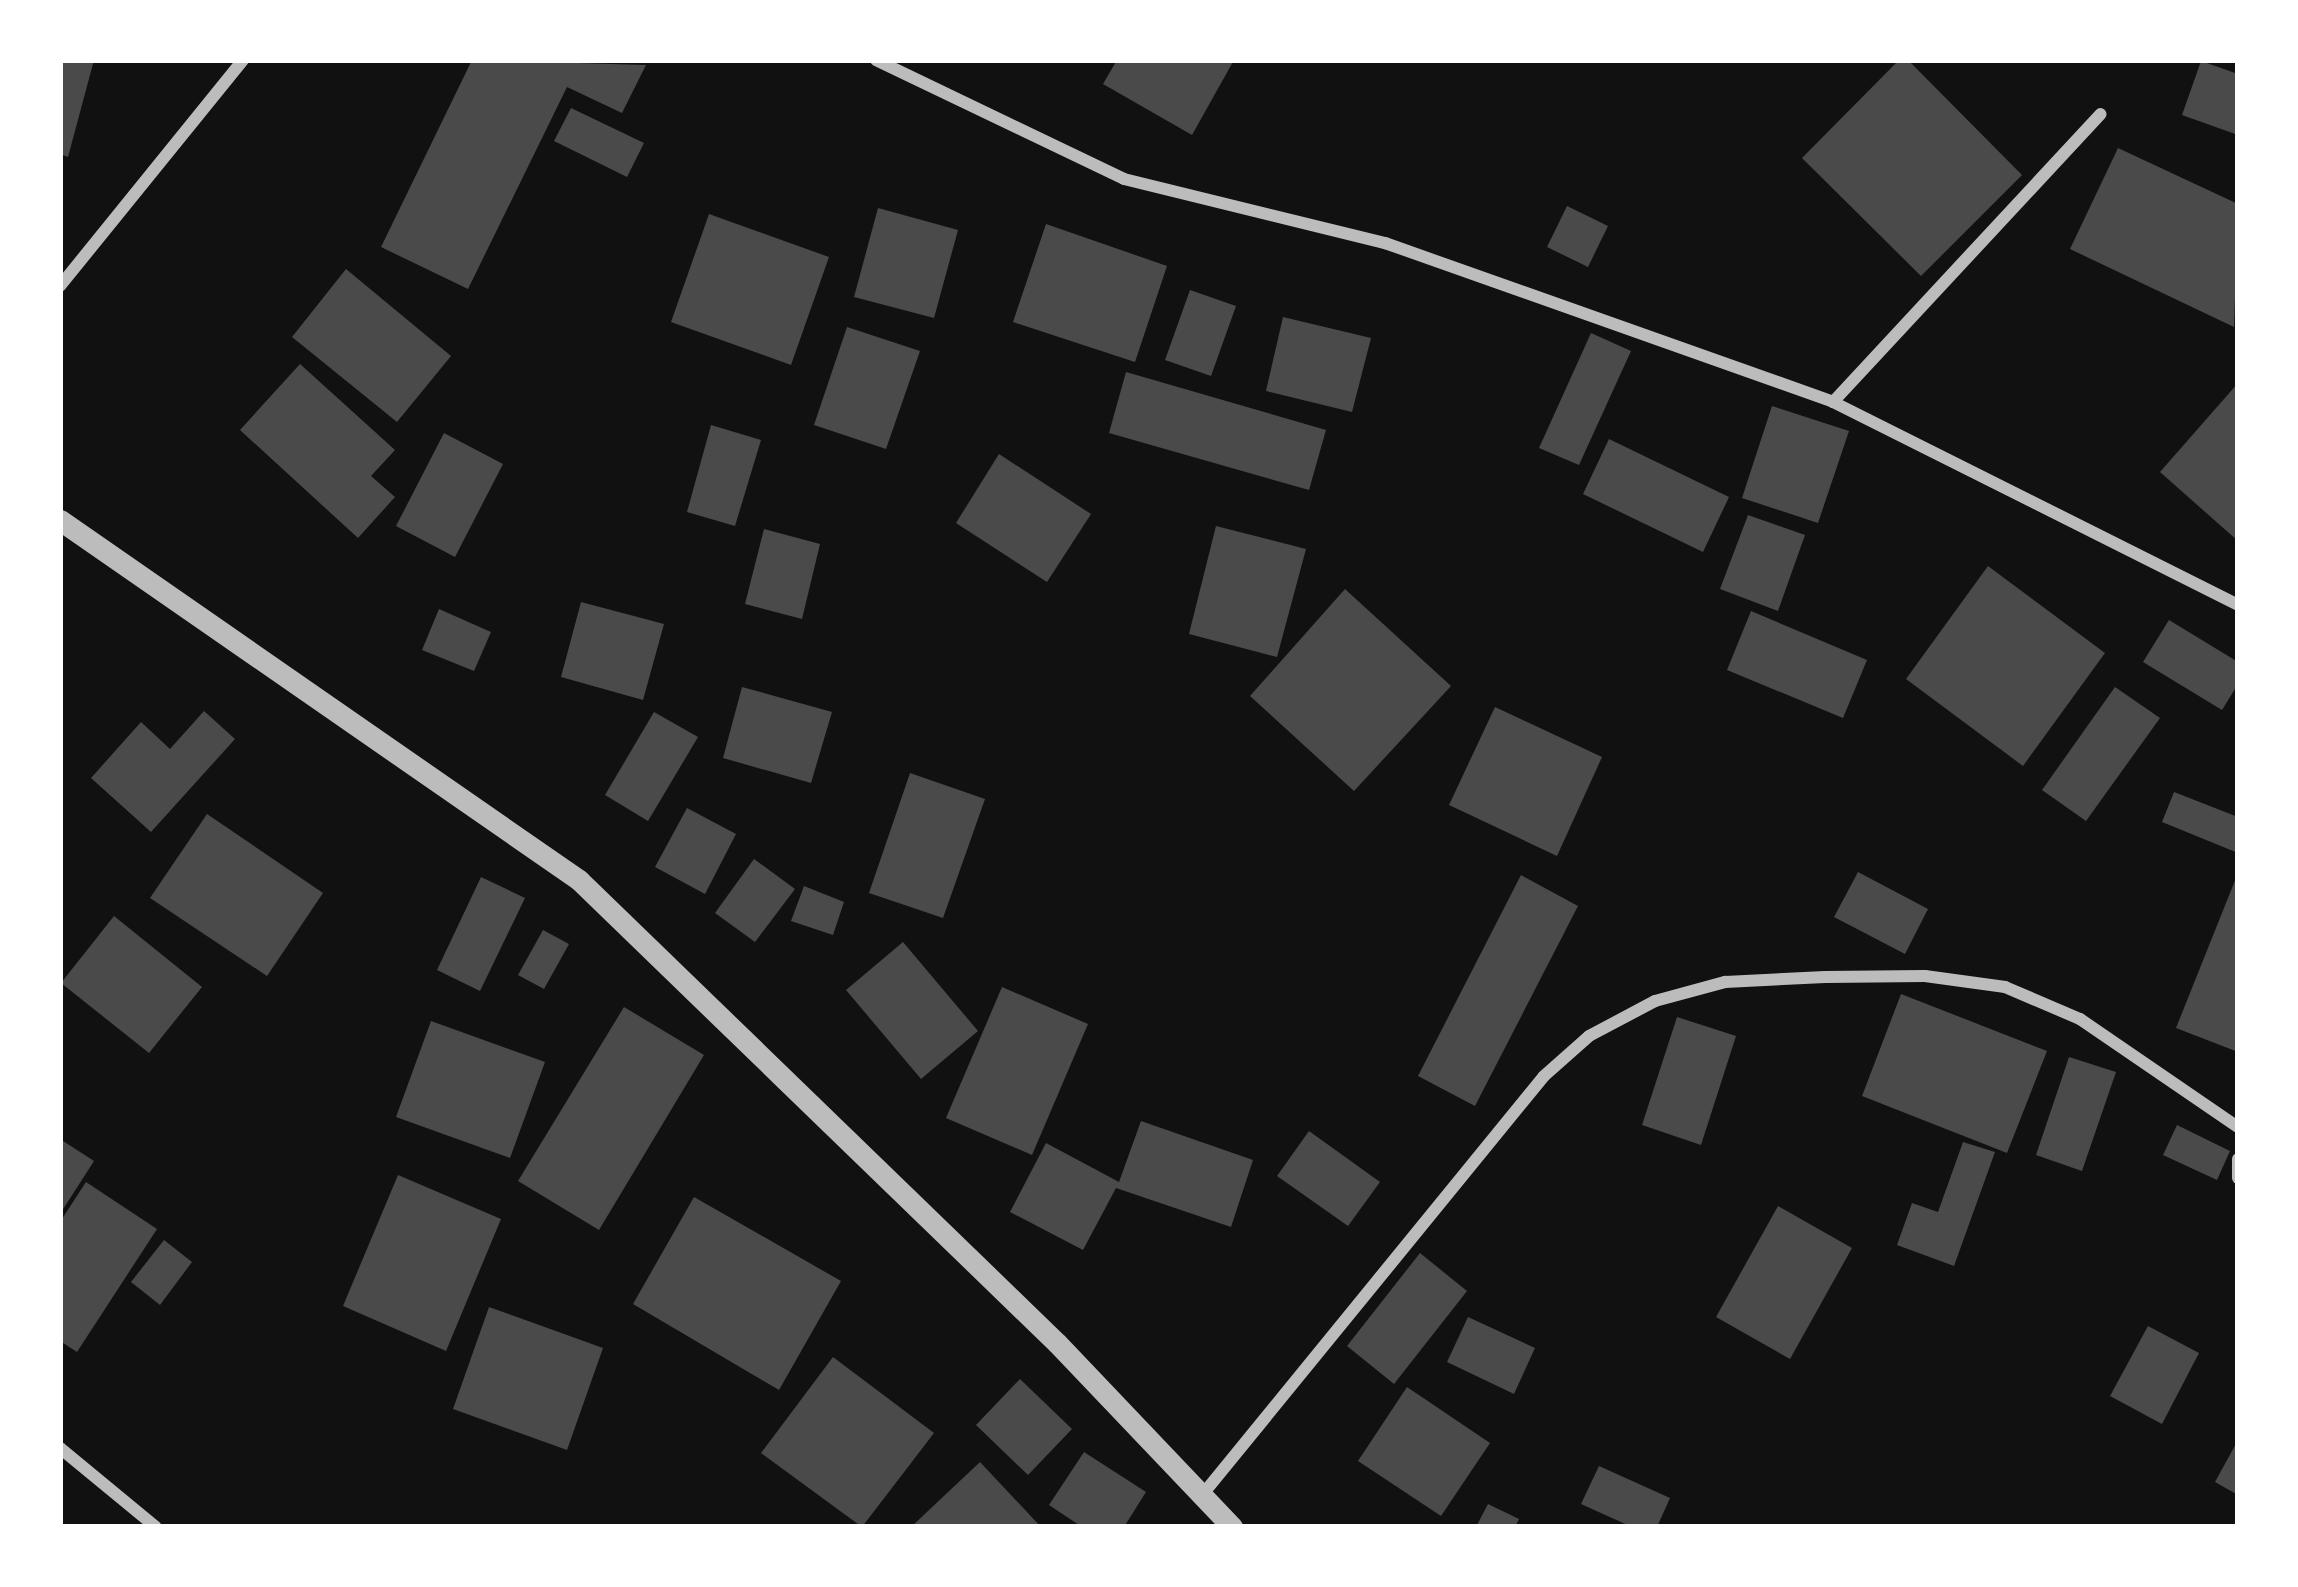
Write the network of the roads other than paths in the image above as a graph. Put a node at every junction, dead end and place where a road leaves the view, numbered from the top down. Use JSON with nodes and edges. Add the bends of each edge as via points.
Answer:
{"nodes":[{"id":1,"x":243,"y":60,"type":"edge"},
{"id":2,"x":877,"y":60,"type":"edge"},
{"id":3,"x":2101,"y":114,"type":"dead end"},
{"id":4,"x":60,"y":286,"type":"edge"},
{"id":5,"x":1833,"y":402,"type":"junction"},
{"id":6,"x":60,"y":520,"type":"edge"},
{"id":7,"x":2238,"y":605,"type":"edge"},
{"id":8,"x":2238,"y":1126,"type":"edge"},
{"id":9,"x":2238,"y":1159,"type":"edge"},
{"id":10,"x":2238,"y":1178,"type":"edge"},
{"id":11,"x":60,"y":1448,"type":"edge"},
{"id":12,"x":1204,"y":1494,"type":"junction"},
{"id":13,"x":156,"y":1527,"type":"edge"},
{"id":14,"x":1232,"y":1527,"type":"edge"}],
"edges":[{"from":1,"to":4,"type":"street"},
{"from":2,"to":5,"type":"street","via":[[1124,179],[1385,243]]},
{"from":3,"to":5,"type":"street"},
{"from":5,"to":7,"type":"street"},
{"from":6,"to":12,"type":"street","via":[[579,880]]},
{"from":8,"to":12,"type":"street","via":[[2080,1018],[2005,987],[1924,976],[1826,977],[1725,982],[1655,1000],[1589,1036],[1544,1076]]},
{"from":9,"to":10,"type":"street"},
{"from":11,"to":13,"type":"street"},
{"from":12,"to":14,"type":"street"}]}
